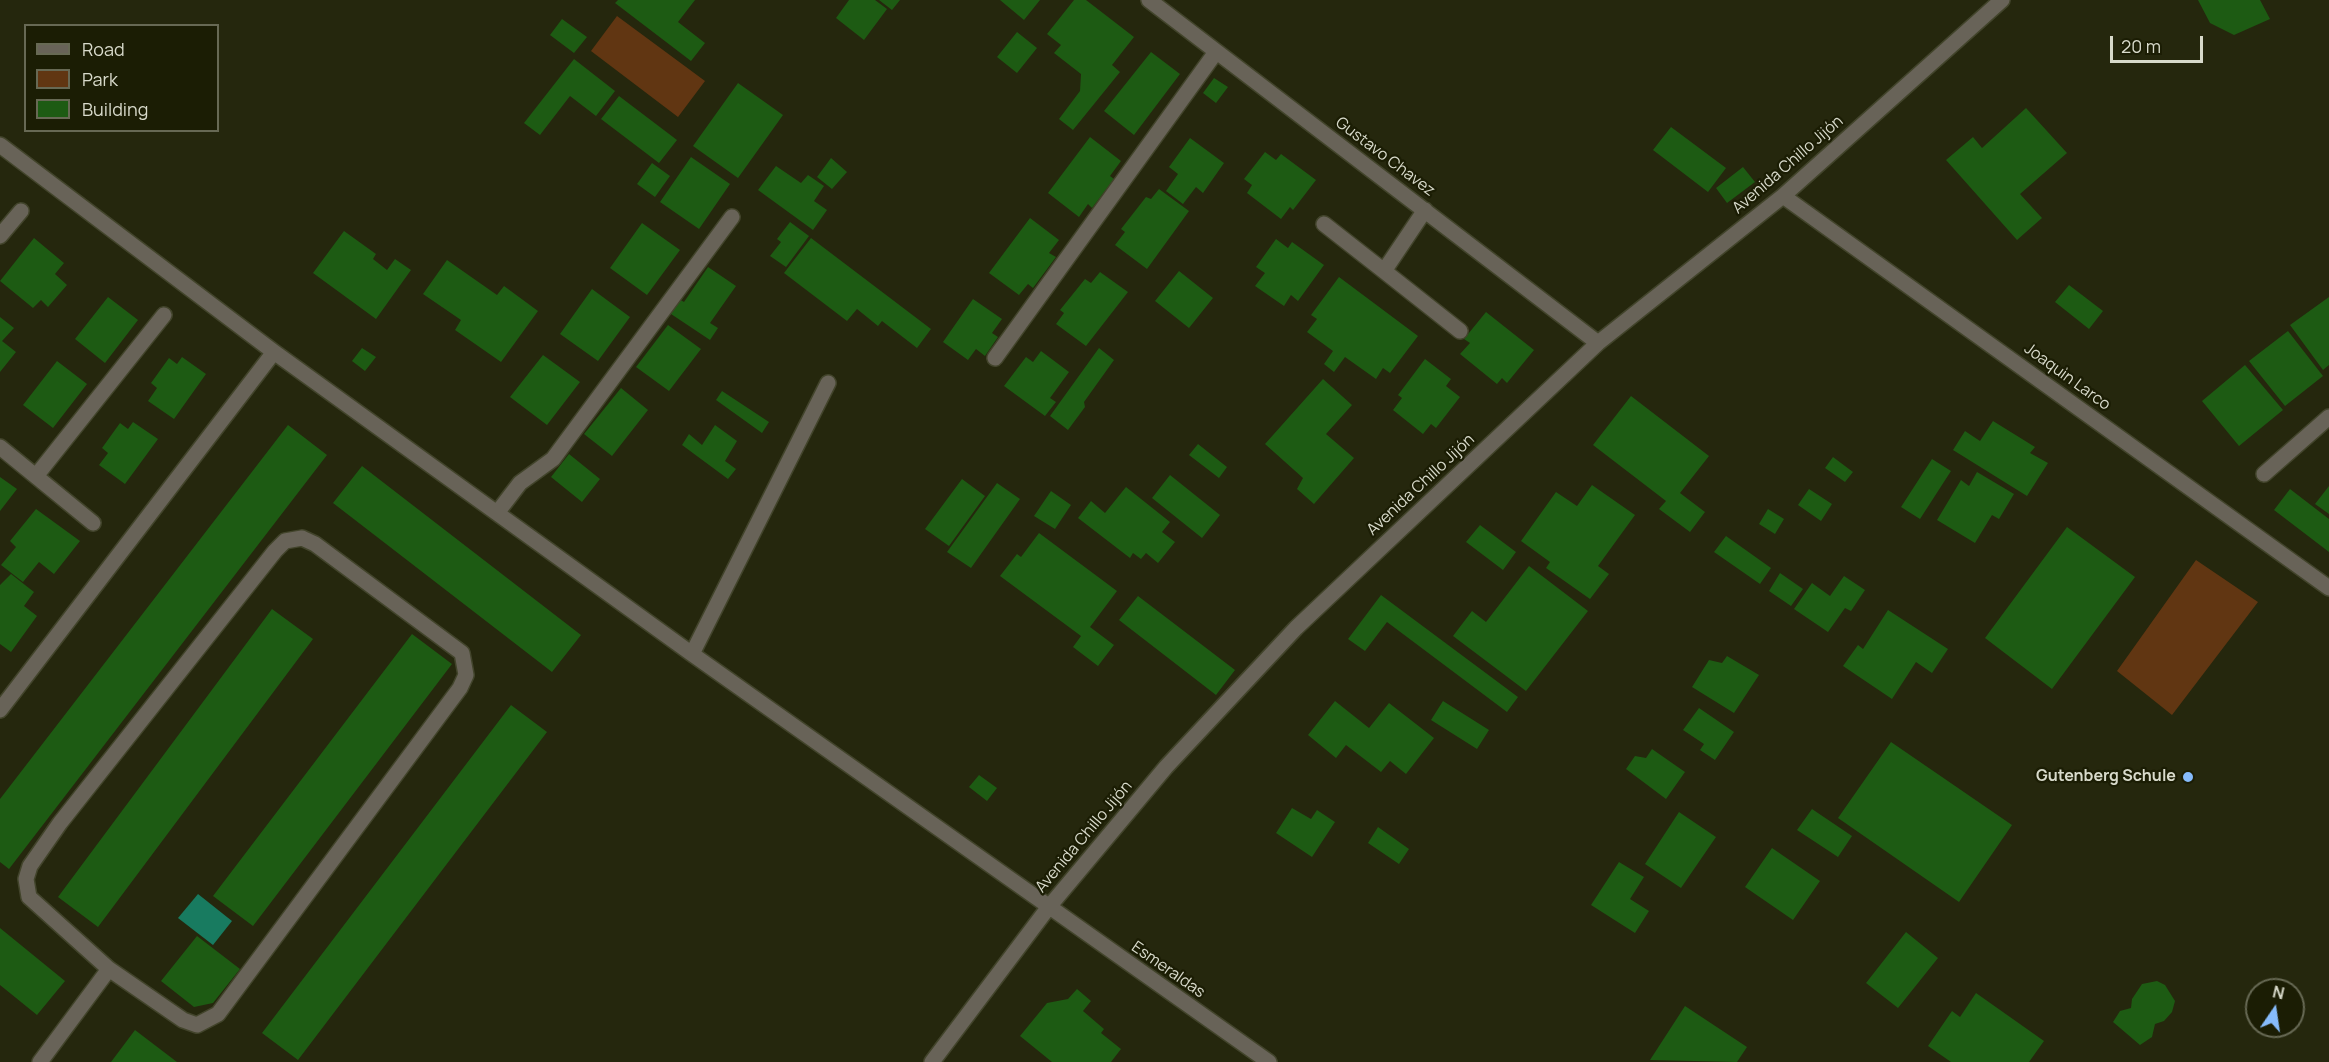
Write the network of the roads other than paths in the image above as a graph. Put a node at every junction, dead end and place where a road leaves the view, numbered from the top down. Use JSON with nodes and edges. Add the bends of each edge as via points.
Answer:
{"nodes":[{"id":1,"x":1149,"y":0,"type":"edge"},
{"id":2,"x":2002,"y":0,"type":"edge"},
{"id":3,"x":1216,"y":52,"type":"junction"},
{"id":4,"x":0,"y":145,"type":"edge"},
{"id":5,"x":1783,"y":196,"type":"junction"},
{"id":6,"x":1425,"y":210,"type":"junction"},
{"id":7,"x":21,"y":211,"type":"dead end"},
{"id":8,"x":732,"y":217,"type":"dead end"},
{"id":9,"x":1324,"y":224,"type":"dead end"},
{"id":10,"x":0,"y":236,"type":"edge"},
{"id":11,"x":1384,"y":271,"type":"junction"},
{"id":12,"x":164,"y":315,"type":"dead end"},
{"id":13,"x":1460,"y":331,"type":"dead end"},
{"id":14,"x":1598,"y":343,"type":"junction"},
{"id":15,"x":274,"y":352,"type":"junction"},
{"id":16,"x":995,"y":358,"type":"dead end"},
{"id":17,"x":828,"y":384,"type":"dead end"},
{"id":18,"x":2329,"y":417,"type":"edge"},
{"id":19,"x":0,"y":447,"type":"edge"},
{"id":20,"x":2264,"y":474,"type":"dead end"},
{"id":21,"x":36,"y":476,"type":"junction"},
{"id":22,"x":497,"y":513,"type":"junction"},
{"id":23,"x":93,"y":523,"type":"dead end"},
{"id":24,"x":2329,"y":588,"type":"edge"},
{"id":25,"x":692,"y":654,"type":"junction"},
{"id":26,"x":0,"y":711,"type":"edge"},
{"id":27,"x":1048,"y":908,"type":"junction"},
{"id":28,"x":109,"y":969,"type":"junction"},
{"id":29,"x":40,"y":1062,"type":"edge"},
{"id":30,"x":932,"y":1062,"type":"edge"},
{"id":31,"x":1269,"y":1062,"type":"edge"}],
"edges":[{"from":1,"to":3,"type":"street","name":"Gustavo Chavez"},
{"from":2,"to":5,"type":"street","name":"Avenida Chillo Jijón"},
{"from":3,"to":6,"type":"street","name":"Gustavo Chavez"},
{"from":3,"to":16,"type":"street"},
{"from":4,"to":15,"type":"street","name":"Esmeraldas"},
{"from":5,"to":14,"type":"street","name":"Avenida Chillo Jijón"},
{"from":5,"to":24,"type":"street","name":"Joaquìn Larco"},
{"from":6,"to":11,"type":"street"},
{"from":6,"to":14,"type":"street","name":"Gustavo Chavez"},
{"from":7,"to":10,"type":"street"},
{"from":8,"to":22,"type":"street","via":[[553,459],[520,483]]},
{"from":9,"to":11,"type":"street"},
{"from":11,"to":13,"type":"street"},
{"from":12,"to":21,"type":"street"},
{"from":14,"to":27,"type":"street","name":"Avenida Chillo Jijón","via":[[1296,628],[1166,767]]},
{"from":15,"to":22,"type":"street","name":"Esmeraldas"},
{"from":15,"to":26,"type":"street"},
{"from":17,"to":25,"type":"street"},
{"from":18,"to":20,"type":"street"},
{"from":19,"to":21,"type":"street"},
{"from":21,"to":23,"type":"street"},
{"from":22,"to":25,"type":"street","name":"Esmeraldas"},
{"from":25,"to":27,"type":"street","name":"Esmeraldas"},
{"from":27,"to":30,"type":"street","name":"Avenida Chillo Jijón"},
{"from":27,"to":31,"type":"street","name":"Esmeraldas"},
{"from":28,"to":28,"type":"street","via":[[183,1020],[197,1024],[218,1014],[460,688],[466,675],[462,653],[315,544],[302,538],[285,541],[30,866],[26,879],[29,897]]},
{"from":28,"to":29,"type":"street"}]}
